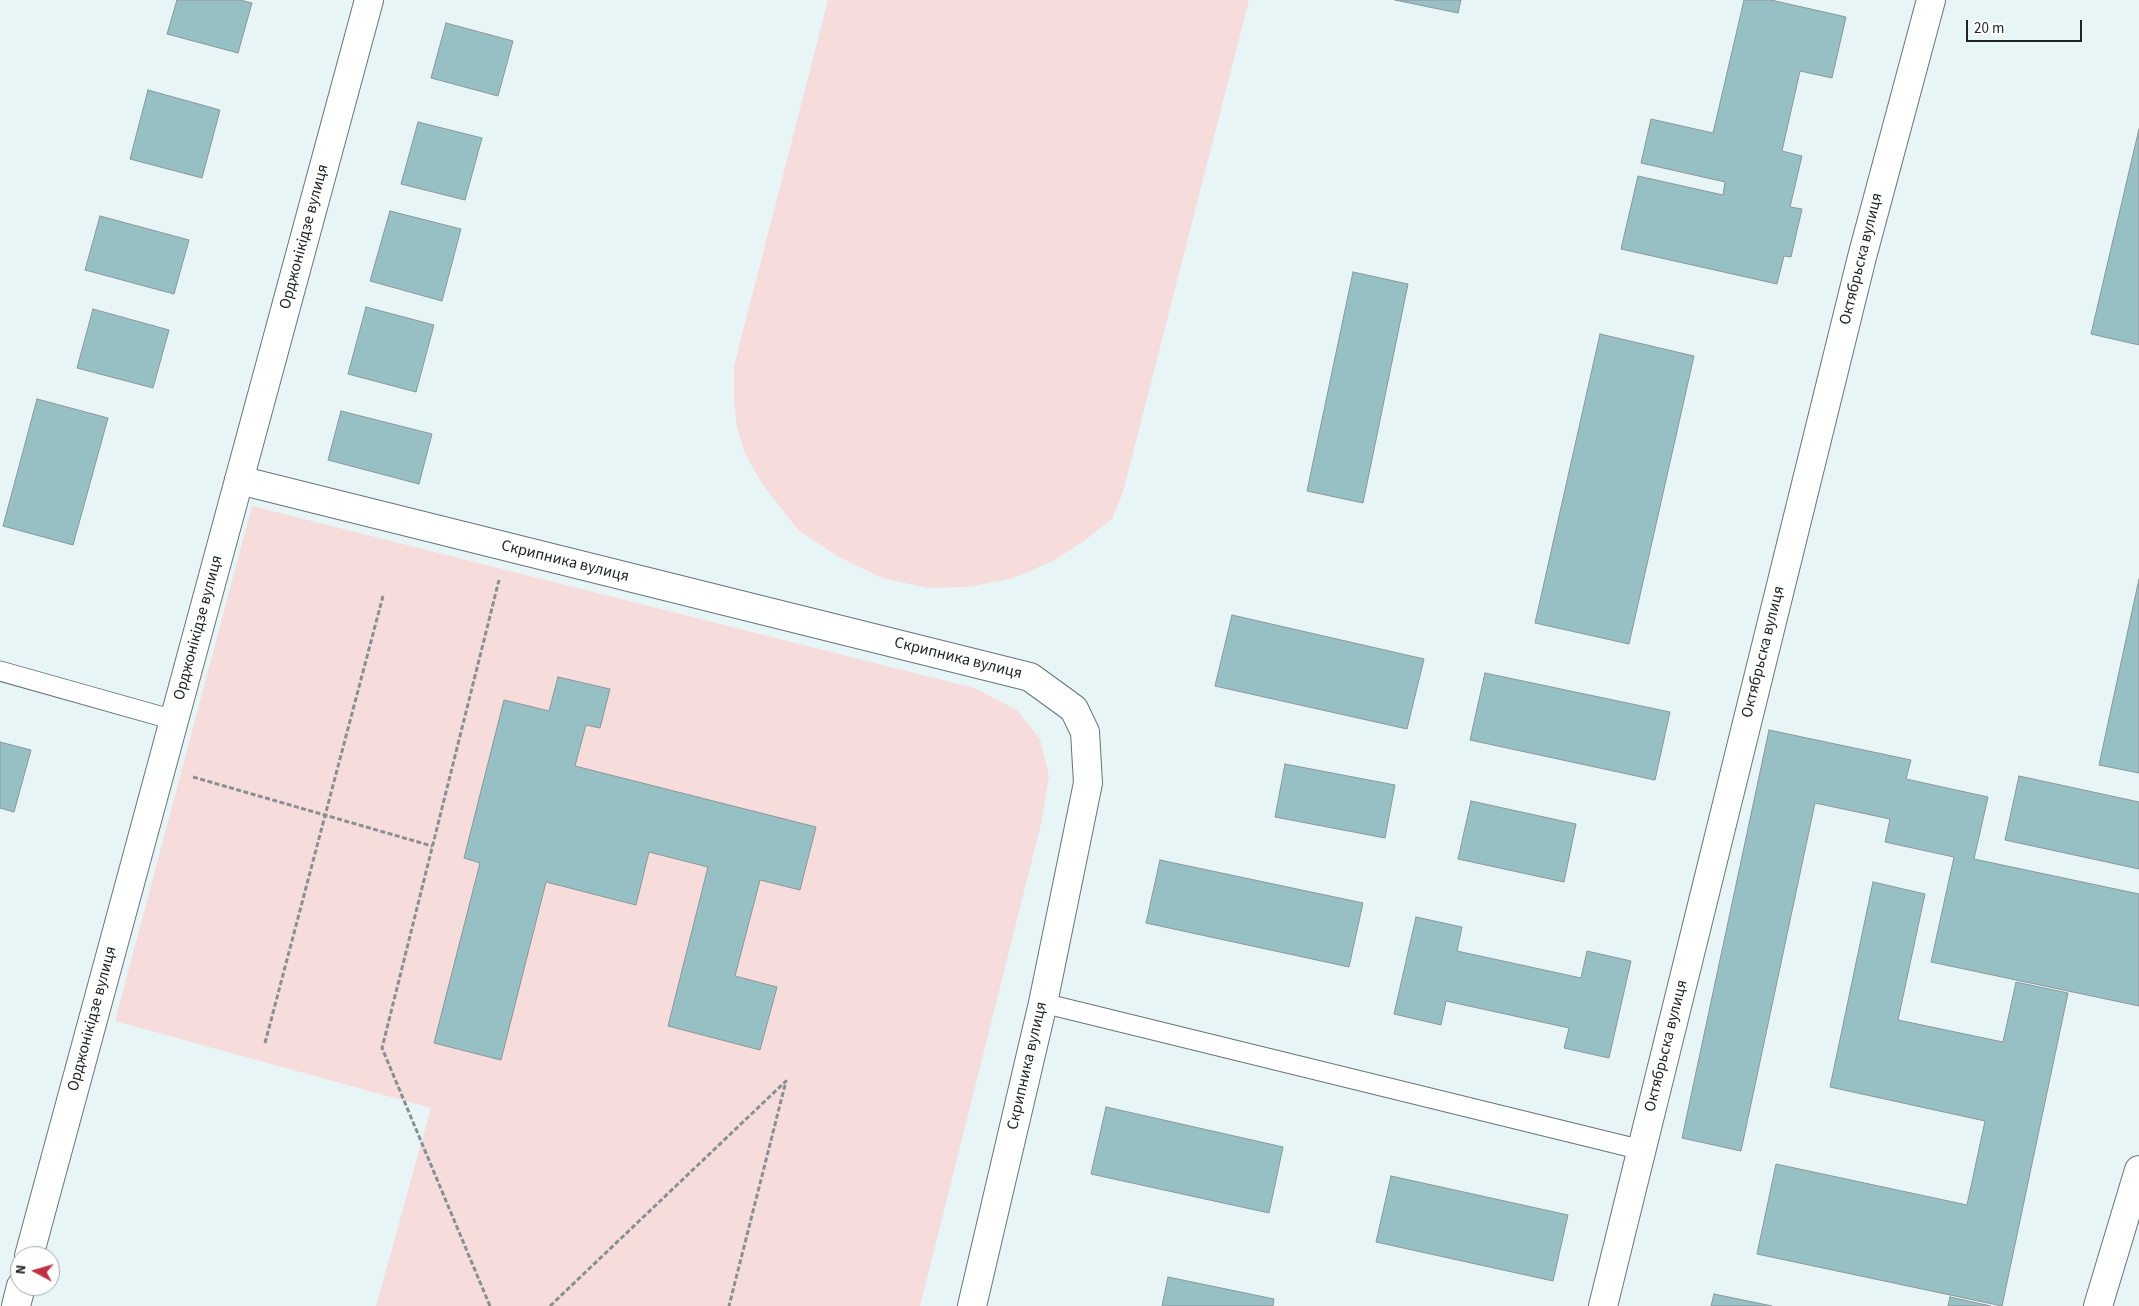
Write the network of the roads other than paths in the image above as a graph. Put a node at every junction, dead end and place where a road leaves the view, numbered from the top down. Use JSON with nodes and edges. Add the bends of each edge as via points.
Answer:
{"nodes":[{"id":1,"x":369,"y":0,"type":"edge"},
{"id":2,"x":1931,"y":0,"type":"edge"},
{"id":3,"x":239,"y":480,"type":"junction"},
{"id":4,"x":0,"y":671,"type":"edge"},
{"id":5,"x":174,"y":720,"type":"junction"},
{"id":6,"x":1043,"y":1003,"type":"junction"},
{"id":7,"x":1642,"y":1150,"type":"junction"},
{"id":8,"x":2139,"y":1170,"type":"edge"},
{"id":9,"x":32,"y":1246,"type":"edge"},
{"id":10,"x":972,"y":1306,"type":"edge"},
{"id":11,"x":1603,"y":1306,"type":"edge"},
{"id":12,"x":2098,"y":1306,"type":"edge"}],
"edges":[{"from":1,"to":3,"type":"main road","name":"Орджонікідзе вулиця"},
{"from":2,"to":7,"type":"main road","name":"Октябрьска вулиця","via":[[1862,257]]},
{"from":3,"to":5,"type":"main road","name":"Орджонікідзе вулиця"},
{"from":3,"to":6,"type":"main road","name":"Скрипника вулиця","via":[[1030,677],[1074,709],[1085,732],[1088,783]]},
{"from":4,"to":5,"type":"lane"},
{"from":5,"to":9,"type":"main road","name":"Орджонікідзе вулиця"},
{"from":6,"to":7,"type":"lane"},
{"from":6,"to":10,"type":"main road","name":"Скрипника вулиця"},
{"from":7,"to":11,"type":"main road","name":"Октябрьска вулиця"},
{"from":8,"to":12,"type":"main road"}]}
